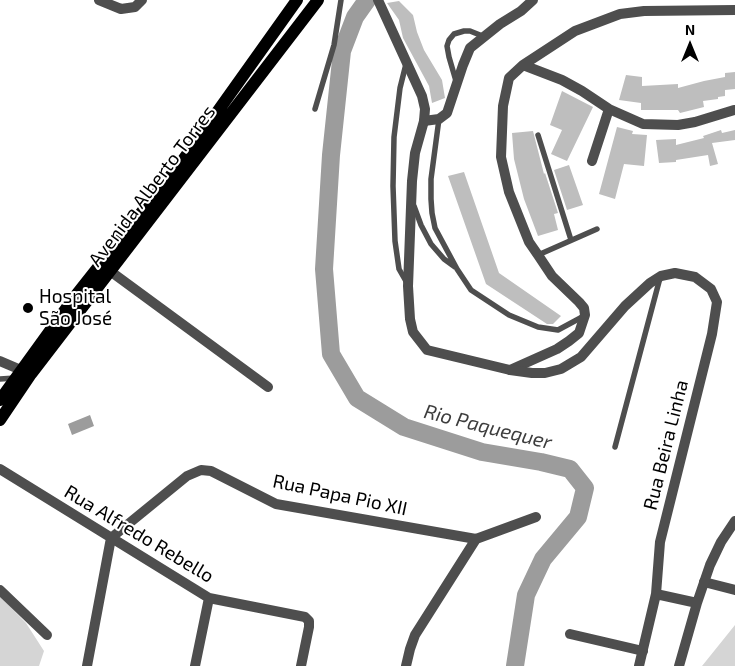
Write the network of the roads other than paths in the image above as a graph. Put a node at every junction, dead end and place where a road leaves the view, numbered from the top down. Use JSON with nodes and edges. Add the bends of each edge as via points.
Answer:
{"nodes":[{"id":1,"x":98,"y":0,"type":"edge"},
{"id":2,"x":142,"y":0,"type":"edge"},
{"id":3,"x":298,"y":0,"type":"edge"},
{"id":4,"x":318,"y":0,"type":"edge"},
{"id":5,"x":341,"y":0,"type":"edge"},
{"id":6,"x":378,"y":0,"type":"edge"},
{"id":7,"x":533,"y":0,"type":"edge"},
{"id":8,"x":735,"y":10,"type":"edge"},
{"id":9,"x":485,"y":36,"type":"junction"},
{"id":10,"x":406,"y":62,"type":"junction"},
{"id":11,"x":523,"y":65,"type":"junction"},
{"id":12,"x":457,"y":84,"type":"junction"},
{"id":13,"x":315,"y":109,"type":"dead end"},
{"id":14,"x":609,"y":109,"type":"junction"},
{"id":15,"x":734,"y":110,"type":"edge"},
{"id":16,"x":439,"y":119,"type":"junction"},
{"id":17,"x":424,"y":121,"type":"junction"},
{"id":18,"x":538,"y":135,"type":"dead end"},
{"id":19,"x":592,"y":161,"type":"dead end"},
{"id":20,"x":411,"y":197,"type":"junction"},
{"id":21,"x":597,"y":229,"type":"dead end"},
{"id":22,"x":571,"y":240,"type":"junction"},
{"id":23,"x":538,"y":255,"type":"junction"},
{"id":24,"x":457,"y":269,"type":"junction"},
{"id":25,"x":110,"y":271,"type":"junction"},
{"id":26,"x":661,"y":276,"type":"junction"},
{"id":27,"x":408,"y":286,"type":"junction"},
{"id":28,"x":585,"y":315,"type":"junction"},
{"id":29,"x":0,"y":361,"type":"edge"},
{"id":30,"x":510,"y":370,"type":"junction"},
{"id":31,"x":22,"y":374,"type":"junction"},
{"id":32,"x":0,"y":379,"type":"edge"},
{"id":33,"x":268,"y":387,"type":"dead end"},
{"id":34,"x":0,"y":400,"type":"edge"},
{"id":35,"x":0,"y":420,"type":"edge"},
{"id":36,"x":615,"y":447,"type":"dead end"},
{"id":37,"x":0,"y":470,"type":"edge"},
{"id":38,"x":536,"y":517,"type":"dead end"},
{"id":39,"x":735,"y":521,"type":"edge"},
{"id":40,"x":111,"y":538,"type":"junction"},
{"id":41,"x":476,"y":539,"type":"junction"},
{"id":42,"x":704,"y":582,"type":"junction"},
{"id":43,"x":0,"y":590,"type":"edge"},
{"id":44,"x":735,"y":590,"type":"edge"},
{"id":45,"x":656,"y":594,"type":"junction"},
{"id":46,"x":209,"y":598,"type":"junction"},
{"id":47,"x":697,"y":603,"type":"junction"},
{"id":48,"x":570,"y":634,"type":"dead end"},
{"id":49,"x":47,"y":635,"type":"dead end"},
{"id":50,"x":643,"y":652,"type":"junction"},
{"id":51,"x":87,"y":666,"type":"edge"},
{"id":52,"x":195,"y":666,"type":"edge"},
{"id":53,"x":301,"y":666,"type":"edge"},
{"id":54,"x":406,"y":666,"type":"edge"},
{"id":55,"x":639,"y":666,"type":"edge"},
{"id":56,"x":679,"y":666,"type":"edge"}],
"edges":[{"from":1,"to":2,"type":"street","via":[[121,9],[135,7]]},
{"from":3,"to":31,"type":"main road","name":"Avenida Alberto Torres","via":[[183,160],[73,299]]},
{"from":4,"to":25,"type":"main road","name":"Avenida Alberto Torres"},
{"from":5,"to":13,"type":"lane","via":[[334,45]]},
{"from":6,"to":10,"type":"street"},
{"from":7,"to":9,"type":"street"},
{"from":8,"to":11,"type":"street","via":[[620,14],[574,31]]},
{"from":9,"to":12,"type":"street","via":[[470,48]]},
{"from":9,"to":12,"type":"lane","via":[[464,31],[454,34],[449,40],[447,46]]},
{"from":10,"to":17,"type":"street","via":[[422,96]]},
{"from":10,"to":27,"type":"lane","via":[[394,137],[393,186],[399,270]]},
{"from":11,"to":14,"type":"street","via":[[562,80]]},
{"from":11,"to":23,"type":"street","via":[[509,78],[502,119],[501,156],[509,192]]},
{"from":12,"to":16,"type":"street","via":[[447,113]]},
{"from":14,"to":15,"type":"street","via":[[643,124],[660,126],[695,122]]},
{"from":14,"to":19,"type":"street"},
{"from":16,"to":17,"type":"street"},
{"from":16,"to":24,"type":"lane","via":[[431,199],[435,228]]},
{"from":17,"to":20,"type":"street","via":[[415,152]]},
{"from":18,"to":22,"type":"lane"},
{"from":20,"to":24,"type":"lane","via":[[430,244]]},
{"from":20,"to":27,"type":"street"},
{"from":21,"to":22,"type":"lane"},
{"from":22,"to":23,"type":"lane"},
{"from":23,"to":28,"type":"street","via":[[552,276],[584,308]]},
{"from":24,"to":28,"type":"lane","via":[[471,290],[509,315],[538,327],[558,330]]},
{"from":25,"to":31,"type":"main road","name":"Avenida Alberto Torres"},
{"from":25,"to":33,"type":"street"},
{"from":26,"to":30,"type":"street","via":[[624,306],[581,357],[562,369],[544,373]]},
{"from":26,"to":36,"type":"lane"},
{"from":26,"to":45,"type":"street","name":"Rua Beira Linha","via":[[674,273],[695,277],[711,289],[717,302],[714,327],[660,542]]},
{"from":27,"to":30,"type":"street","via":[[413,332],[427,350]]},
{"from":28,"to":30,"type":"street","via":[[579,333],[569,342]]},
{"from":29,"to":31,"type":"street"},
{"from":31,"to":32,"type":"lane"},
{"from":31,"to":34,"type":"main road","name":"Avenida Alberto Torres"},
{"from":31,"to":35,"type":"main road","name":"Avenida Alberto Torres"},
{"from":37,"to":40,"type":"street","name":"Rua Alfredo Rebello"},
{"from":38,"to":41,"type":"street"},
{"from":39,"to":42,"type":"street","via":[[721,542]]},
{"from":40,"to":41,"type":"street","name":"Rua Papa Pio XII","via":[[187,476],[201,470],[211,471],[276,504]]},
{"from":40,"to":46,"type":"street","name":"Rua Alfredo Rebello"},
{"from":40,"to":51,"type":"street"},
{"from":41,"to":54,"type":"street","via":[[415,635]]},
{"from":42,"to":44,"type":"street"},
{"from":42,"to":47,"type":"street"},
{"from":43,"to":49,"type":"street"},
{"from":45,"to":47,"type":"street"},
{"from":45,"to":50,"type":"street","name":"Rua Beira Linha"},
{"from":46,"to":52,"type":"street"},
{"from":46,"to":53,"type":"street","name":"Rua Alfredo Rebello","via":[[306,617],[310,621]]},
{"from":47,"to":56,"type":"street"},
{"from":48,"to":50,"type":"street"},
{"from":50,"to":55,"type":"street","name":"Rua Beira Linha"}]}
